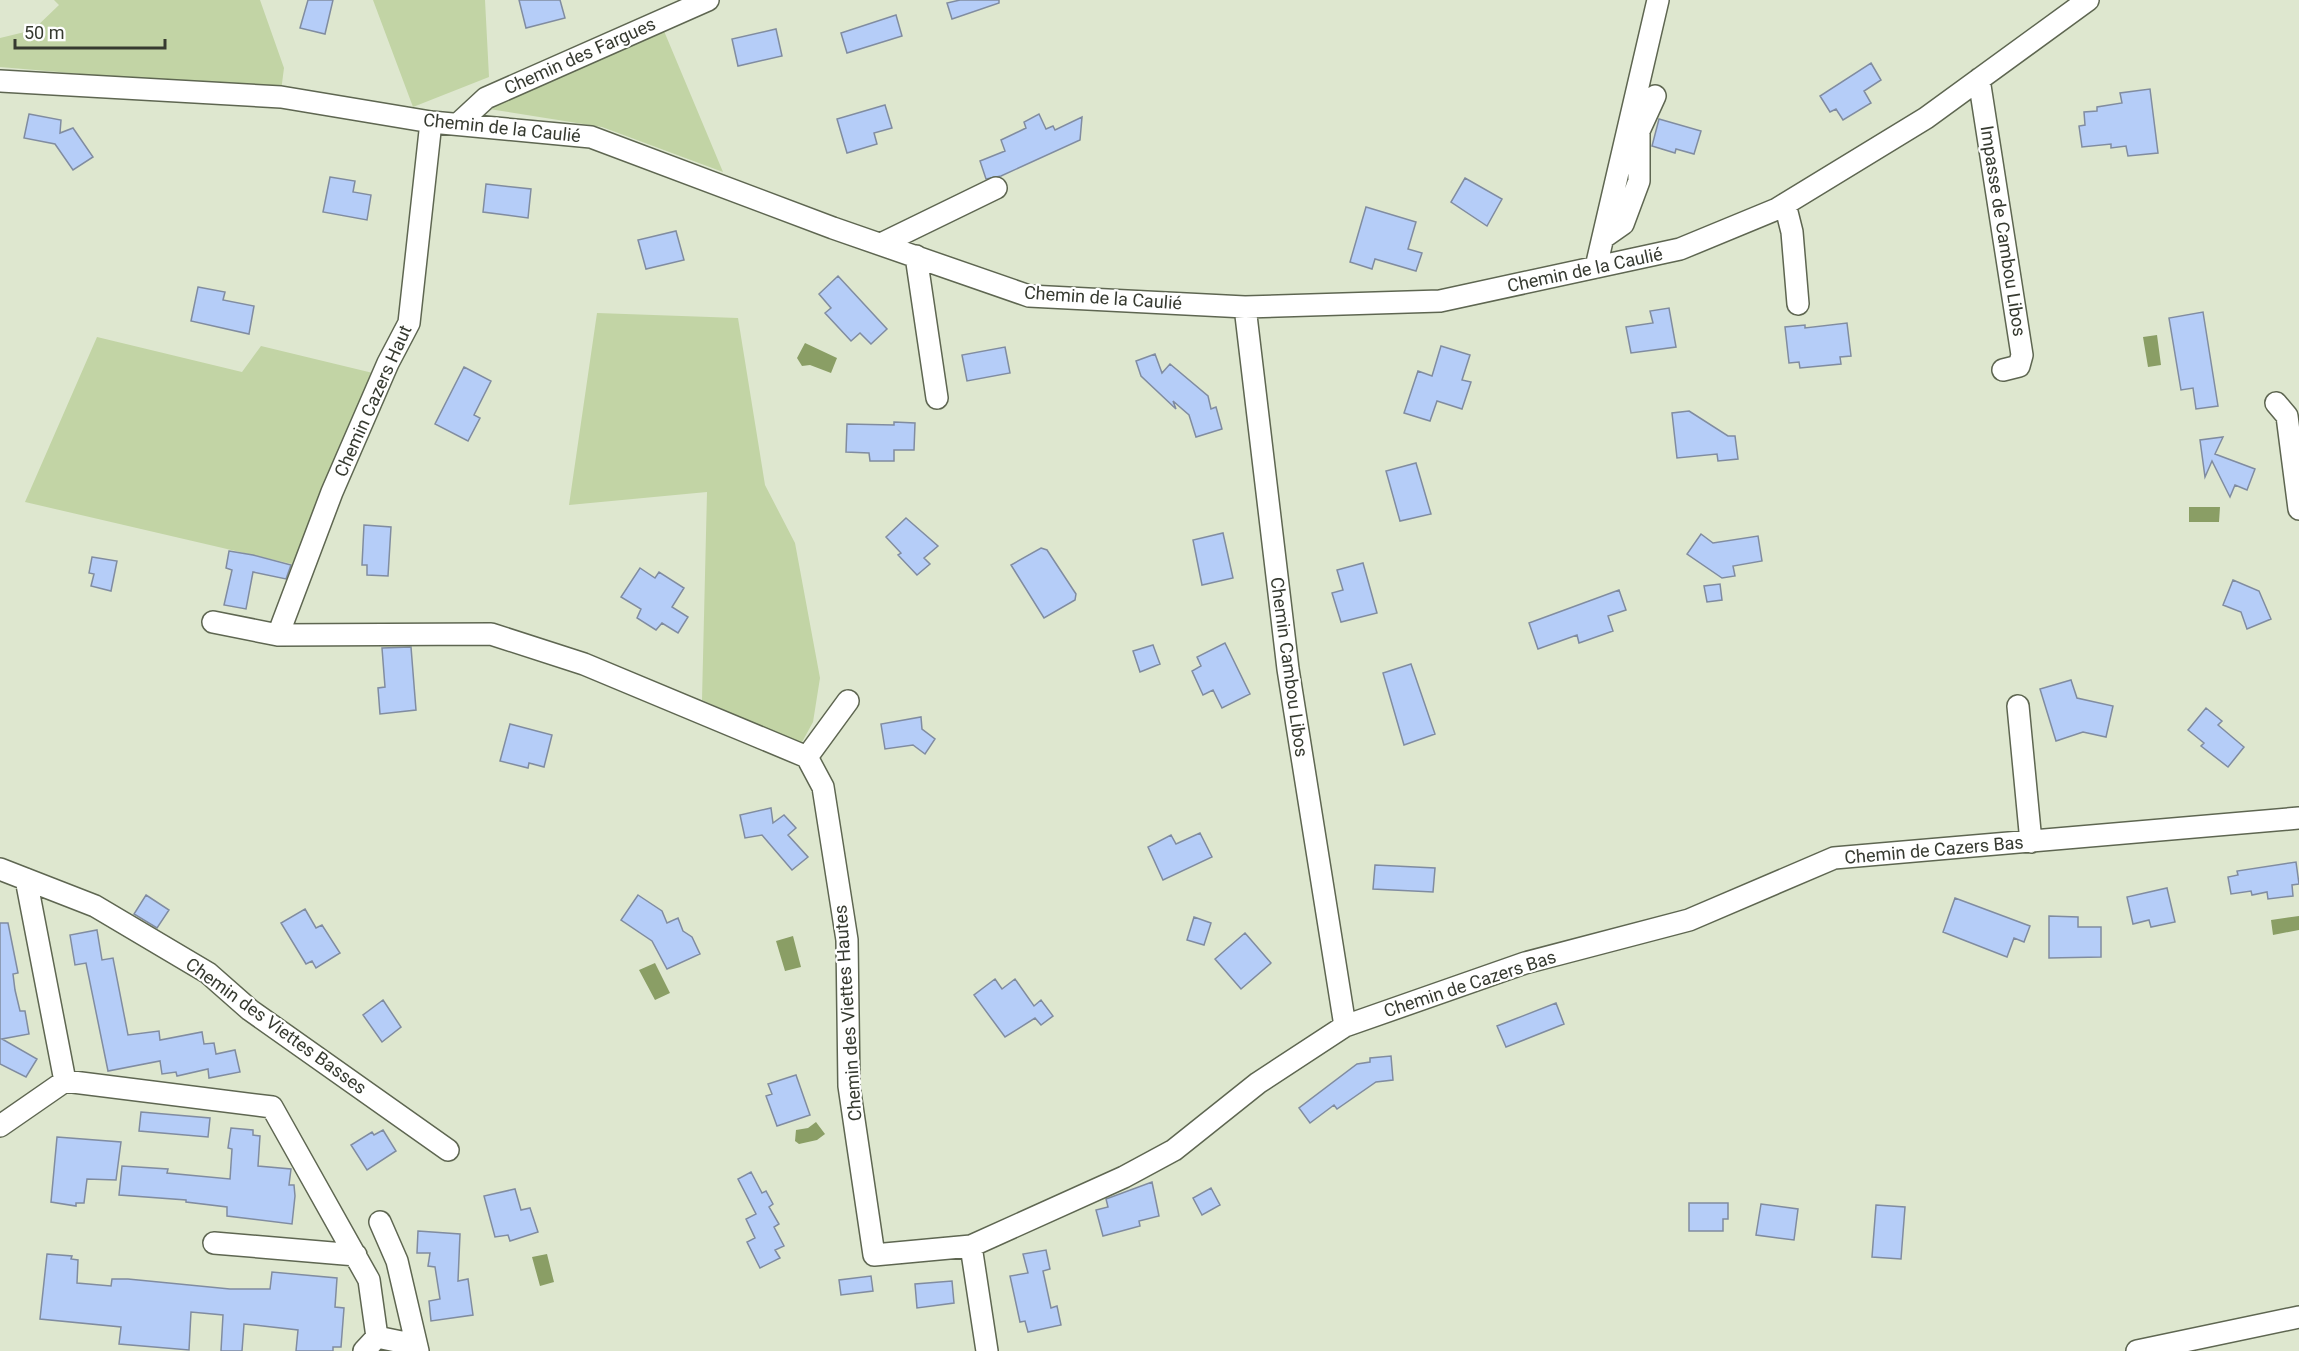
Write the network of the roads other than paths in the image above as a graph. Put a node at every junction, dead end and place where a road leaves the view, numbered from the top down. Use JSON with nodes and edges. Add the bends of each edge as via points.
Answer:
{"nodes":[{"id":1,"x":708,"y":0,"type":"edge"},
{"id":2,"x":1658,"y":0,"type":"edge"},
{"id":3,"x":2088,"y":0,"type":"edge"},
{"id":4,"x":1979,"y":79,"type":"junction"},
{"id":5,"x":0,"y":81,"type":"edge"},
{"id":6,"x":1655,"y":96,"type":"dead end"},
{"id":7,"x":431,"y":122,"type":"junction"},
{"id":8,"x":459,"y":123,"type":"junction"},
{"id":9,"x":996,"y":188,"type":"dead end"},
{"id":10,"x":1785,"y":204,"type":"junction"},
{"id":11,"x":1602,"y":238,"type":"junction"},
{"id":12,"x":881,"y":244,"type":"junction"},
{"id":13,"x":916,"y":256,"type":"junction"},
{"id":14,"x":1596,"y":267,"type":"junction"},
{"id":15,"x":1798,"y":304,"type":"dead end"},
{"id":16,"x":1245,"y":307,"type":"junction"},
{"id":17,"x":2003,"y":370,"type":"dead end"},
{"id":18,"x":937,"y":398,"type":"dead end"},
{"id":19,"x":2276,"y":403,"type":"dead end"},
{"id":20,"x":2299,"y":509,"type":"edge"},
{"id":21,"x":213,"y":622,"type":"dead end"},
{"id":22,"x":278,"y":635,"type":"junction"},
{"id":23,"x":848,"y":701,"type":"dead end"},
{"id":24,"x":2018,"y":706,"type":"dead end"},
{"id":25,"x":807,"y":757,"type":"junction"},
{"id":26,"x":2299,"y":818,"type":"edge"},
{"id":27,"x":2031,"y":842,"type":"junction"},
{"id":28,"x":0,"y":869,"type":"edge"},
{"id":29,"x":26,"y":879,"type":"junction"},
{"id":30,"x":1345,"y":1026,"type":"junction"},
{"id":31,"x":65,"y":1081,"type":"junction"},
{"id":32,"x":0,"y":1126,"type":"edge"},
{"id":33,"x":448,"y":1150,"type":"dead end"},
{"id":34,"x":380,"y":1222,"type":"dead end"},
{"id":35,"x":214,"y":1243,"type":"dead end"},
{"id":36,"x":971,"y":1246,"type":"junction"},
{"id":37,"x":356,"y":1255,"type":"junction"},
{"id":38,"x":2299,"y":1317,"type":"edge"},
{"id":39,"x":371,"y":1344,"type":"edge"},
{"id":40,"x":417,"y":1348,"type":"edge"},
{"id":41,"x":987,"y":1351,"type":"edge"},
{"id":42,"x":2137,"y":1351,"type":"edge"}],
"edges":[{"from":1,"to":8,"type":"street","name":"Chemin des Fargues","via":[[486,98]]},
{"from":2,"to":11,"type":"street"},
{"from":3,"to":4,"type":"street","name":"Chemin de la Caulié"},
{"from":4,"to":10,"type":"street","name":"Chemin de la Caulié","via":[[1926,118]]},
{"from":4,"to":17,"type":"street","name":"Impasse de Cambou Libos","via":[[2022,356],[2019,366]]},
{"from":5,"to":7,"type":"street","name":"Chemin de la Caulié","via":[[281,97]]},
{"from":6,"to":11,"type":"street","via":[[1639,131],[1640,181],[1623,224]]},
{"from":7,"to":8,"type":"street","name":"Chemin de la Caulié"},
{"from":7,"to":22,"type":"street","name":"Chemin Cazers Haut","via":[[409,323],[332,492]]},
{"from":8,"to":12,"type":"street","name":"Chemin de la Caulié","via":[[591,137]]},
{"from":9,"to":12,"type":"street"},
{"from":10,"to":14,"type":"street","name":"Chemin de la Caulié","via":[[1680,249]]},
{"from":10,"to":15,"type":"street","via":[[1792,232]]},
{"from":11,"to":14,"type":"street"},
{"from":12,"to":13,"type":"street","name":"Chemin de la Caulié"},
{"from":13,"to":16,"type":"street","name":"Chemin de la Caulié","via":[[1029,296]]},
{"from":13,"to":18,"type":"street"},
{"from":14,"to":16,"type":"street","name":"Chemin de la Caulié","via":[[1440,301]]},
{"from":16,"to":30,"type":"street","name":"Chemin Cambou Libos","via":[[1288,669]]},
{"from":19,"to":20,"type":"street","via":[[2287,417]]},
{"from":21,"to":22,"type":"street"},
{"from":22,"to":25,"type":"street","via":[[491,634],[584,664]]},
{"from":23,"to":25,"type":"street"},
{"from":24,"to":27,"type":"street"},
{"from":25,"to":36,"type":"street","name":"Chemin des Viettes Hautes","via":[[823,787],[847,940],[849,1086],[874,1255]]},
{"from":26,"to":27,"type":"street","name":"Chemin de Cazers Bas"},
{"from":27,"to":30,"type":"street","name":"Chemin de Cazers Bas","via":[[1834,858],[1689,920],[1525,963]]},
{"from":28,"to":29,"type":"street","name":"Chemin des Viettes Basses"},
{"from":29,"to":31,"type":"street"},
{"from":29,"to":33,"type":"street","name":"Chemin des Viettes Basses","via":[[95,906],[208,973],[250,1010]]},
{"from":30,"to":36,"type":"street","name":"Chemin des Viettes Hautes","via":[[1258,1083],[1174,1150],[1124,1177]]},
{"from":31,"to":32,"type":"street"},
{"from":31,"to":37,"type":"street","via":[[272,1107]]},
{"from":34,"to":40,"type":"street","via":[[397,1261]]},
{"from":35,"to":37,"type":"street"},
{"from":36,"to":41,"type":"street"},
{"from":37,"to":39,"type":"street","via":[[369,1280]]},
{"from":38,"to":42,"type":"street"},
{"from":39,"to":40,"type":"street"}]}
